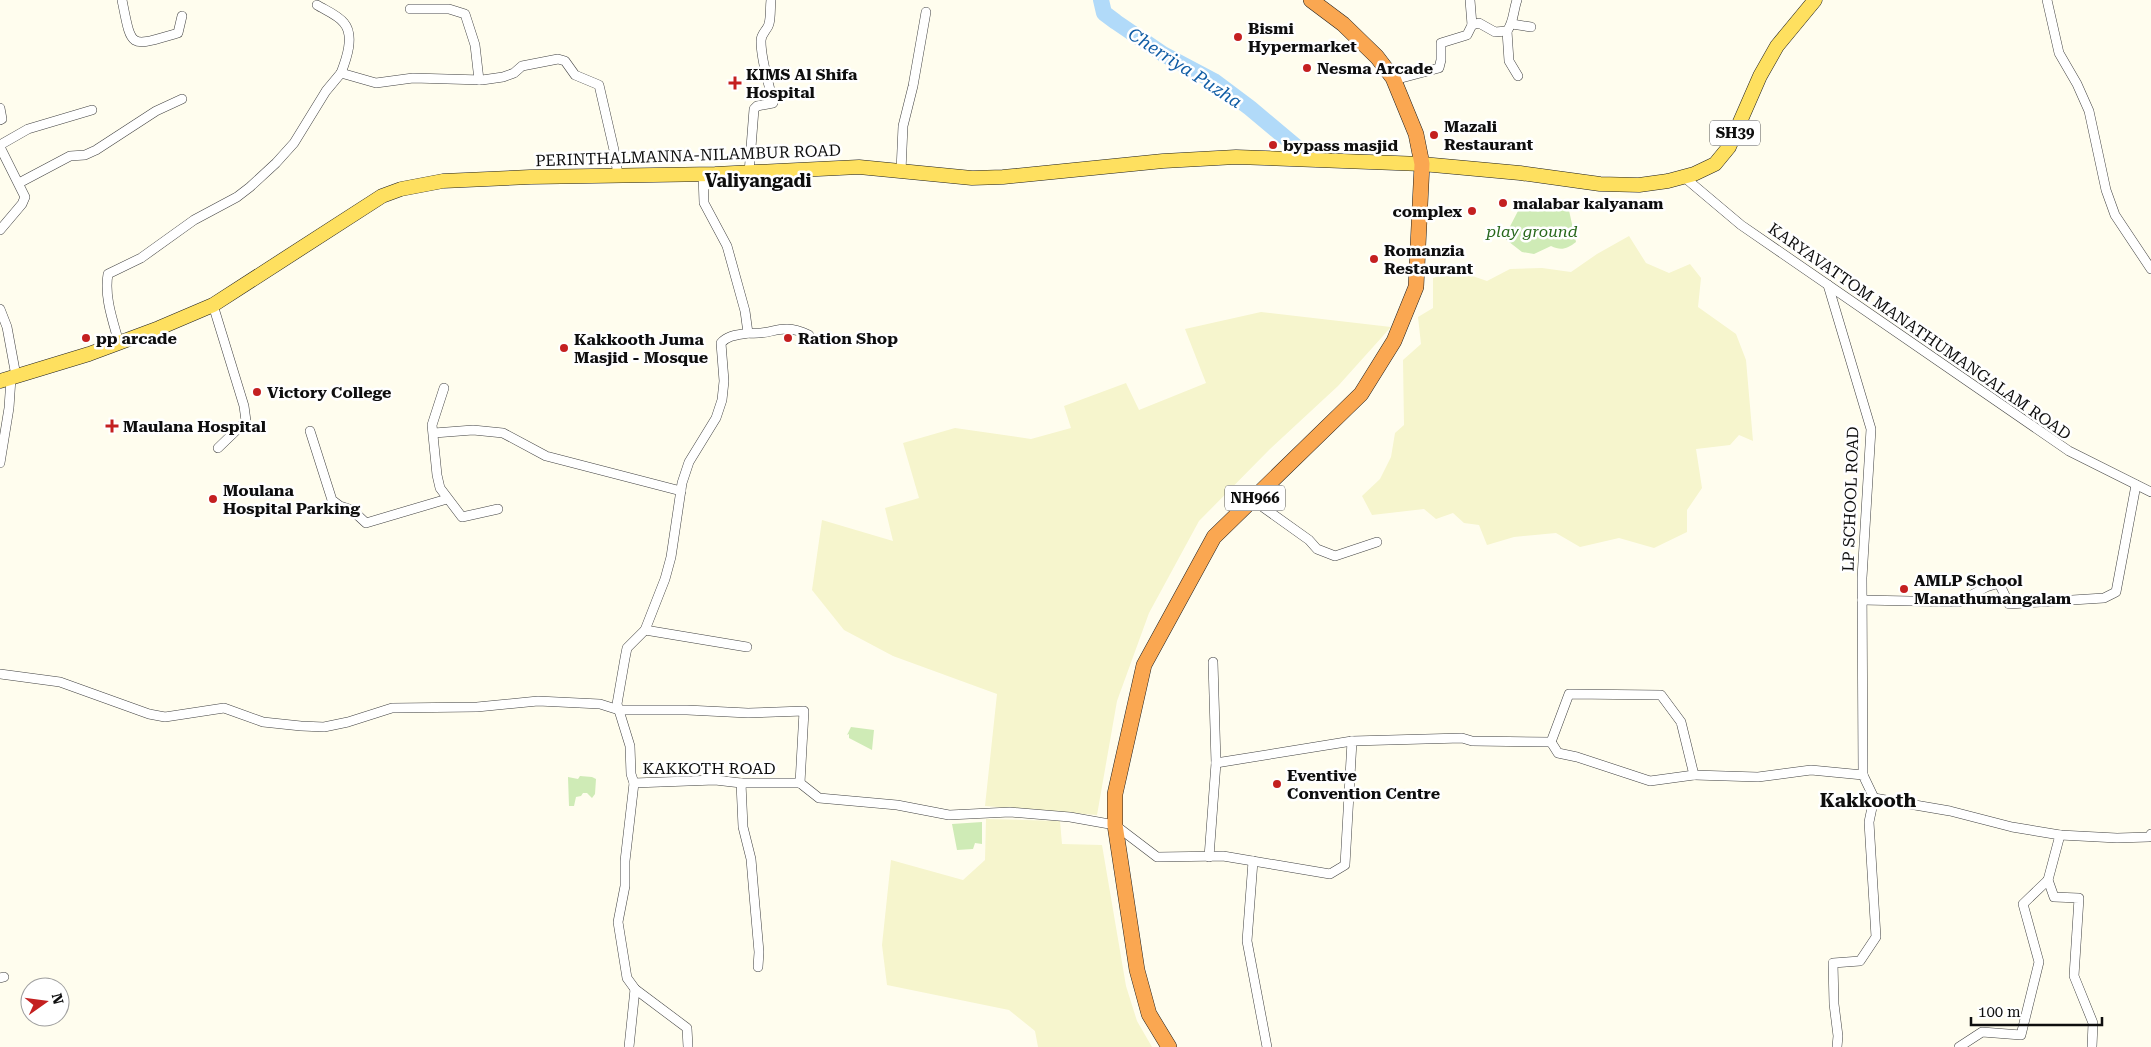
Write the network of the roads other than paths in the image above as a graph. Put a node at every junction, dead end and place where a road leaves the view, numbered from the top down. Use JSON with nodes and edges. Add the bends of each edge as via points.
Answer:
{"nodes":[{"id":1,"x":122,"y":0,"type":"edge"},
{"id":2,"x":771,"y":0,"type":"edge"},
{"id":3,"x":1311,"y":0,"type":"edge"},
{"id":4,"x":1470,"y":0,"type":"edge"},
{"id":5,"x":1517,"y":0,"type":"edge"},
{"id":6,"x":1815,"y":0,"type":"edge"},
{"id":7,"x":2046,"y":0,"type":"edge"},
{"id":8,"x":317,"y":5,"type":"dead end"},
{"id":9,"x":410,"y":9,"type":"dead end"},
{"id":10,"x":926,"y":12,"type":"dead end"},
{"id":11,"x":182,"y":16,"type":"dead end"},
{"id":12,"x":1472,"y":25,"type":"junction"},
{"id":13,"x":1531,"y":26,"type":"dead end"},
{"id":14,"x":1510,"y":28,"type":"junction"},
{"id":15,"x":340,"y":73,"type":"junction"},
{"id":16,"x":1518,"y":76,"type":"dead end"},
{"id":17,"x":479,"y":80,"type":"junction"},
{"id":18,"x":1394,"y":80,"type":"junction"},
{"id":19,"x":182,"y":99,"type":"dead end"},
{"id":20,"x":0,"y":108,"type":"edge"},
{"id":21,"x":92,"y":110,"type":"dead end"},
{"id":22,"x":0,"y":120,"type":"edge"},
{"id":23,"x":0,"y":146,"type":"edge"},
{"id":24,"x":1422,"y":164,"type":"junction"},
{"id":25,"x":900,"y":171,"type":"junction"},
{"id":26,"x":703,"y":174,"type":"junction"},
{"id":27,"x":749,"y":174,"type":"junction"},
{"id":28,"x":618,"y":175,"type":"junction"},
{"id":29,"x":1684,"y":176,"type":"junction"},
{"id":30,"x":19,"y":184,"type":"junction"},
{"id":31,"x":0,"y":230,"type":"edge"},
{"id":32,"x":2151,"y":269,"type":"edge"},
{"id":33,"x":1828,"y":286,"type":"junction"},
{"id":34,"x":213,"y":305,"type":"junction"},
{"id":35,"x":0,"y":309,"type":"edge"},
{"id":36,"x":748,"y":333,"type":"junction"},
{"id":37,"x":809,"y":335,"type":"dead end"},
{"id":38,"x":119,"y":343,"type":"junction"},
{"id":39,"x":9,"y":378,"type":"edge"},
{"id":40,"x":444,"y":388,"type":"dead end"},
{"id":41,"x":310,"y":431,"type":"dead end"},
{"id":42,"x":434,"y":433,"type":"junction"},
{"id":43,"x":218,"y":448,"type":"dead end"},
{"id":44,"x":0,"y":463,"type":"edge"},
{"id":45,"x":2136,"y":484,"type":"junction"},
{"id":46,"x":681,"y":491,"type":"junction"},
{"id":47,"x":2151,"y":492,"type":"edge"},
{"id":48,"x":447,"y":499,"type":"junction"},
{"id":49,"x":1253,"y":500,"type":"junction"},
{"id":50,"x":498,"y":510,"type":"dead end"},
{"id":51,"x":1377,"y":542,"type":"dead end"},
{"id":52,"x":1862,"y":600,"type":"junction"},
{"id":53,"x":645,"y":630,"type":"junction"},
{"id":54,"x":747,"y":647,"type":"dead end"},
{"id":55,"x":1213,"y":662,"type":"dead end"},
{"id":56,"x":0,"y":674,"type":"edge"},
{"id":57,"x":619,"y":710,"type":"junction"},
{"id":58,"x":1352,"y":741,"type":"junction"},
{"id":59,"x":1551,"y":742,"type":"junction"},
{"id":60,"x":1216,"y":763,"type":"junction"},
{"id":61,"x":1694,"y":774,"type":"junction"},
{"id":62,"x":1863,"y":775,"type":"junction"},
{"id":63,"x":800,"y":782,"type":"junction"},
{"id":64,"x":634,"y":783,"type":"junction"},
{"id":65,"x":742,"y":783,"type":"junction"},
{"id":66,"x":1874,"y":798,"type":"junction"},
{"id":67,"x":1115,"y":825,"type":"junction"},
{"id":68,"x":2151,"y":834,"type":"edge"},
{"id":69,"x":2060,"y":835,"type":"junction"},
{"id":70,"x":1209,"y":856,"type":"junction"},
{"id":71,"x":1253,"y":861,"type":"junction"},
{"id":72,"x":2048,"y":880,"type":"junction"},
{"id":73,"x":758,"y":967,"type":"dead end"},
{"id":74,"x":635,"y":989,"type":"junction"},
{"id":75,"x":629,"y":1047,"type":"edge"},
{"id":76,"x":688,"y":1047,"type":"edge"},
{"id":77,"x":1169,"y":1047,"type":"edge"},
{"id":78,"x":1268,"y":1047,"type":"edge"},
{"id":79,"x":1837,"y":1047,"type":"edge"},
{"id":80,"x":1959,"y":1047,"type":"edge"},
{"id":81,"x":2092,"y":1047,"type":"edge"}],
"edges":[{"from":1,"to":11,"type":"street","via":[[129,33],[134,41],[141,43],[178,33]]},
{"from":2,"to":27,"type":"street","via":[[768,27],[761,41],[773,103],[754,108]]},
{"from":3,"to":18,"type":"highway","number":"NH966","via":[[1360,39]]},
{"from":4,"to":12,"type":"street"},
{"from":5,"to":14,"type":"street"},
{"from":6,"to":29,"type":"main road","number":"SH39","via":[[1777,46],[1764,68],[1729,147],[1715,164]]},
{"from":7,"to":32,"type":"street","via":[[2059,53],[2089,111],[2106,190],[2115,215]]},
{"from":8,"to":15,"type":"street","via":[[346,26],[348,53]]},
{"from":9,"to":17,"type":"street","via":[[449,9],[465,14],[475,45]]},
{"from":10,"to":25,"type":"street","via":[[903,126]]},
{"from":12,"to":14,"type":"street","via":[[1479,23],[1496,32]]},
{"from":12,"to":18,"type":"street","via":[[1467,35],[1441,43],[1439,68]]},
{"from":13,"to":14,"type":"street"},
{"from":14,"to":16,"type":"street","via":[[1509,61]]},
{"from":15,"to":17,"type":"street","via":[[376,83],[413,78]]},
{"from":15,"to":38,"type":"street","via":[[294,142],[250,187],[194,220],[141,258],[108,274],[108,298]]},
{"from":17,"to":28,"type":"street","via":[[502,77],[522,66],[558,59],[565,61],[575,75],[599,85]]},
{"from":18,"to":24,"type":"highway","number":"NH966","via":[[1416,134]]},
{"from":19,"to":30,"type":"street","via":[[156,111],[96,150],[77,157],[70,156]]},
{"from":20,"to":22,"type":"street"},
{"from":21,"to":23,"type":"street","via":[[28,128]]},
{"from":23,"to":30,"type":"street"},
{"from":24,"to":25,"type":"main road","name":"PERINTHALMANNA-NILAMBUR ROAD","via":[[1236,157],[1004,177],[972,178]]},
{"from":24,"to":29,"type":"main road","number":"SH39","via":[[1600,184],[1640,185]]},
{"from":24,"to":49,"type":"highway","number":"NH966","via":[[1416,287],[1394,340],[1362,394]]},
{"from":25,"to":27,"type":"main road","name":"PERINTHALMANNA-NILAMBUR ROAD","via":[[859,167]]},
{"from":26,"to":27,"type":"main road","name":"PERINTHALMANNA-NILAMBUR ROAD"},
{"from":26,"to":28,"type":"main road","name":"PERINTHALMANNA-NILAMBUR ROAD"},
{"from":26,"to":36,"type":"street","via":[[704,203],[727,246]]},
{"from":28,"to":34,"type":"main road","name":"PERINTHALMANNA-NILAMBUR ROAD","via":[[443,181],[395,191],[382,196]]},
{"from":29,"to":33,"type":"street","name":"KARYAVATTOM MANATHUMANGALAM ROAD","via":[[1740,225]]},
{"from":30,"to":31,"type":"street","via":[[25,197]]},
{"from":33,"to":45,"type":"street","name":"KARYAVATTOM MANATHUMANGALAM ROAD","via":[[2069,451]]},
{"from":33,"to":52,"type":"street","name":"LP SCHOOL ROAD","via":[[1871,429]]},
{"from":34,"to":38,"type":"main road","name":"PERINTHALMANNA-NILAMBUR ROAD"},
{"from":34,"to":43,"type":"street","via":[[246,421]]},
{"from":35,"to":39,"type":"street","via":[[7,327]]},
{"from":36,"to":37,"type":"street","name":"KAKKOTH ROAD","via":[[789,328]]},
{"from":36,"to":46,"type":"street","name":"KAKKOTH ROAD","via":[[721,343],[722,400],[716,418],[689,462]]},
{"from":38,"to":39,"type":"main road","name":"PERINTHALMANNA-NILAMBUR ROAD"},
{"from":39,"to":44,"type":"street","via":[[8,417]]},
{"from":40,"to":42,"type":"street","via":[[432,425]]},
{"from":41,"to":48,"type":"street","via":[[332,500],[352,510],[366,523]]},
{"from":42,"to":46,"type":"street","via":[[473,430],[503,433],[546,456]]},
{"from":42,"to":48,"type":"street","via":[[437,475]]},
{"from":45,"to":47,"type":"street","name":"KARYAVATTOM MANATHUMANGALAM ROAD"},
{"from":45,"to":52,"type":"street","via":[[2116,592],[2104,598],[2009,604],[1999,583],[1959,602]]},
{"from":46,"to":53,"type":"street","name":"KAKKOTH ROAD","via":[[671,557]]},
{"from":48,"to":50,"type":"street","via":[[462,517]]},
{"from":49,"to":51,"type":"street","via":[[1317,549],[1335,556]]},
{"from":49,"to":67,"type":"highway","number":"NH966","via":[[1214,537],[1144,665],[1115,794]]},
{"from":52,"to":62,"type":"street","name":"LP SCHOOL ROAD"},
{"from":53,"to":54,"type":"street"},
{"from":53,"to":57,"type":"street","name":"KAKKOTH ROAD","via":[[627,648]]},
{"from":55,"to":60,"type":"street"},
{"from":56,"to":57,"type":"street","via":[[60,682],[165,717],[224,708],[264,722],[324,728],[392,708],[477,707],[538,701],[600,704]]},
{"from":57,"to":63,"type":"street","via":[[748,713],[804,710]]},
{"from":57,"to":64,"type":"street","name":"KAKKOTH ROAD","via":[[630,746]]},
{"from":58,"to":59,"type":"street","via":[[1462,738],[1472,741]]},
{"from":58,"to":60,"type":"street"},
{"from":58,"to":71,"type":"street","via":[[1345,865],[1330,874]]},
{"from":59,"to":61,"type":"street","via":[[1558,753],[1650,781]]},
{"from":59,"to":61,"type":"street","via":[[1568,694],[1661,695],[1681,722]]},
{"from":60,"to":70,"type":"street"},
{"from":61,"to":62,"type":"street","via":[[1758,777],[1811,770]]},
{"from":62,"to":66,"type":"street"},
{"from":63,"to":65,"type":"street","name":"KAKKOTH ROAD"},
{"from":63,"to":67,"type":"street","via":[[819,798],[897,805],[949,815],[1010,812],[1070,816]]},
{"from":64,"to":65,"type":"street","name":"KAKKOTH ROAD","via":[[715,780]]},
{"from":64,"to":74,"type":"street","via":[[625,886],[618,922],[628,978]]},
{"from":65,"to":73,"type":"street","via":[[743,827],[751,859]]},
{"from":66,"to":69,"type":"street"},
{"from":66,"to":79,"type":"street","via":[[1869,822],[1876,937],[1860,961],[1833,962]]},
{"from":67,"to":70,"type":"street","via":[[1157,857]]},
{"from":67,"to":77,"type":"highway","number":"NH966","via":[[1137,970],[1149,1014]]},
{"from":68,"to":69,"type":"street","via":[[2117,838]]},
{"from":69,"to":72,"type":"street"},
{"from":70,"to":71,"type":"street"},
{"from":71,"to":78,"type":"street","via":[[1247,941]]},
{"from":72,"to":80,"type":"street","via":[[2022,904],[2039,962],[2021,1035],[1982,1032]]},
{"from":72,"to":81,"type":"street","via":[[2054,897],[2079,898],[2074,976],[2093,1023]]},
{"from":74,"to":75,"type":"street"},
{"from":74,"to":76,"type":"street","via":[[687,1028]]}]}
